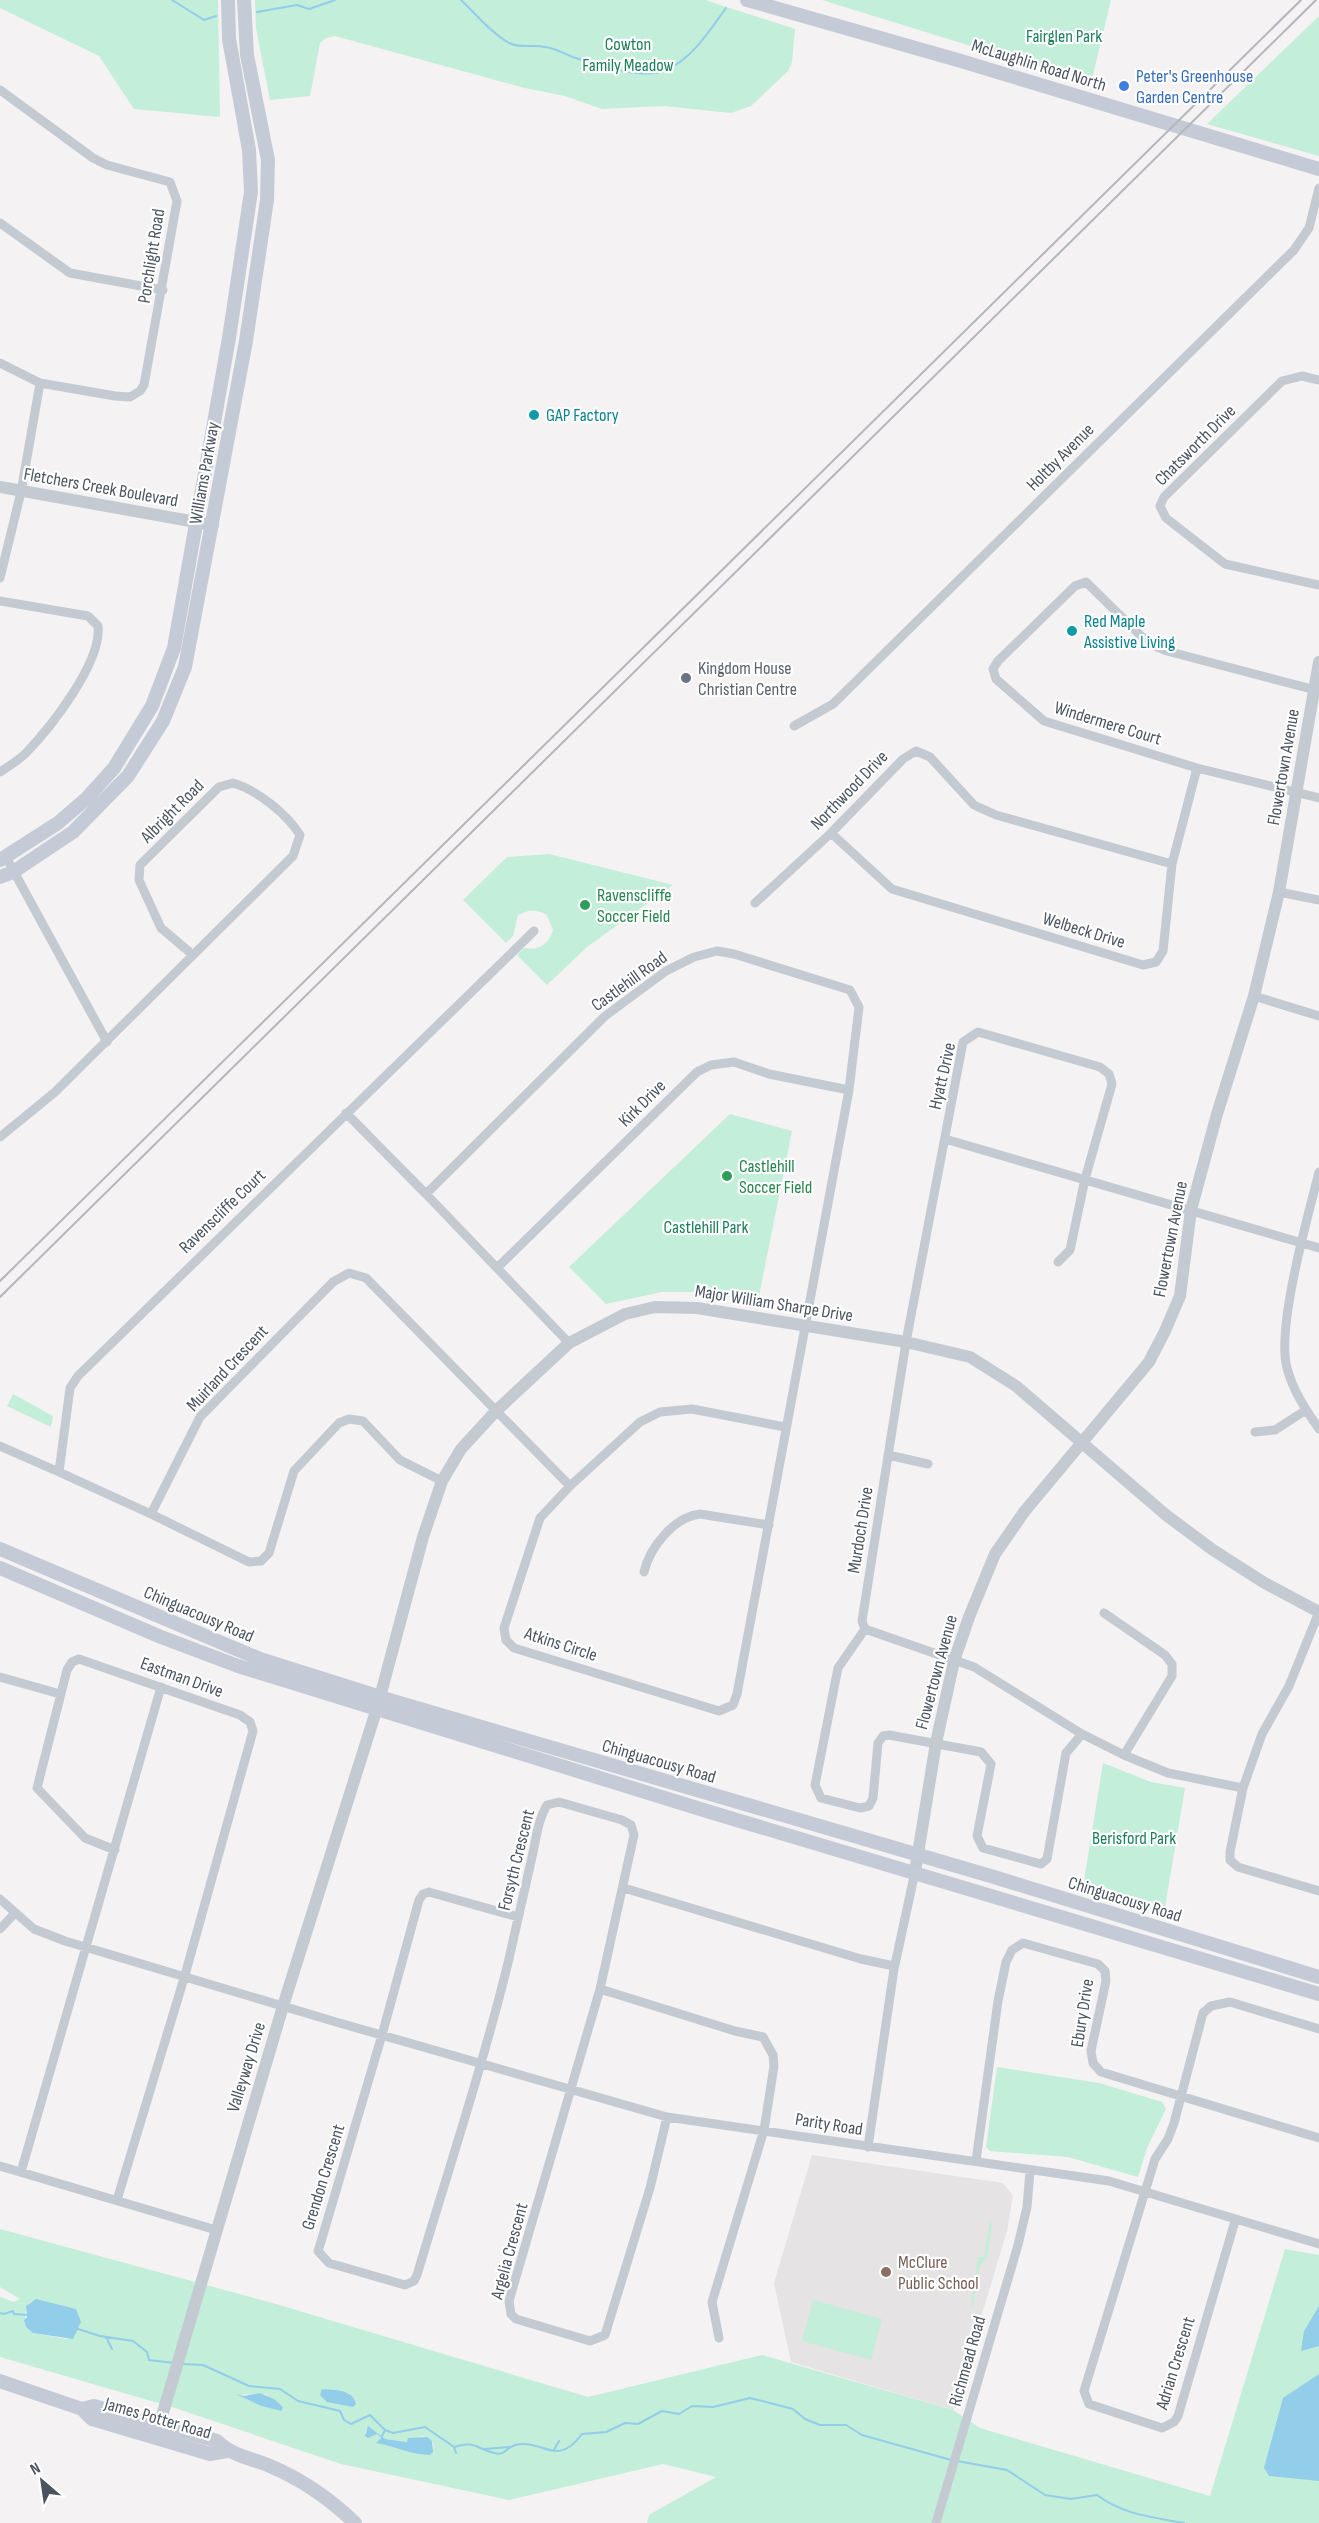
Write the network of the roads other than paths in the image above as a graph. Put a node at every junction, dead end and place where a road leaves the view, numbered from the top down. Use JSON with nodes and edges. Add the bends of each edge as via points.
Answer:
{"nodes":[{"id":1,"x":228,"y":0,"type":"edge"},
{"id":2,"x":244,"y":0,"type":"edge"},
{"id":3,"x":747,"y":0,"type":"edge"},
{"id":4,"x":0,"y":90,"type":"edge"},
{"id":5,"x":1319,"y":169,"type":"edge"},
{"id":6,"x":1319,"y":188,"type":"edge"},
{"id":7,"x":0,"y":224,"type":"edge"},
{"id":8,"x":163,"y":290,"type":"junction"},
{"id":9,"x":0,"y":363,"type":"edge"},
{"id":10,"x":1319,"y":380,"type":"edge"},
{"id":11,"x":40,"y":383,"type":"junction"},
{"id":12,"x":0,"y":487,"type":"edge"},
{"id":13,"x":21,"y":492,"type":"junction"},
{"id":14,"x":196,"y":523,"type":"junction"},
{"id":15,"x":213,"y":525,"type":"junction"},
{"id":16,"x":0,"y":578,"type":"edge"},
{"id":17,"x":1319,"y":585,"type":"edge"},
{"id":18,"x":0,"y":601,"type":"edge"},
{"id":19,"x":1319,"y":662,"type":"edge"},
{"id":20,"x":1317,"y":691,"type":"edge"},
{"id":21,"x":794,"y":726,"type":"dead end"},
{"id":22,"x":1197,"y":768,"type":"junction"},
{"id":23,"x":0,"y":772,"type":"edge"},
{"id":24,"x":1296,"y":794,"type":"junction"},
{"id":25,"x":1319,"y":798,"type":"edge"},
{"id":26,"x":831,"y":833,"type":"junction"},
{"id":27,"x":3,"y":858,"type":"edge"},
{"id":28,"x":1172,"y":864,"type":"junction"},
{"id":29,"x":14,"y":872,"type":"junction"},
{"id":30,"x":0,"y":877,"type":"edge"},
{"id":31,"x":1279,"y":892,"type":"junction"},
{"id":32,"x":1319,"y":900,"type":"edge"},
{"id":33,"x":755,"y":903,"type":"dead end"},
{"id":34,"x":534,"y":931,"type":"dead end"},
{"id":35,"x":193,"y":955,"type":"junction"},
{"id":36,"x":1254,"y":996,"type":"junction"},
{"id":37,"x":1319,"y":1016,"type":"edge"},
{"id":38,"x":107,"y":1042,"type":"junction"},
{"id":39,"x":849,"y":1090,"type":"junction"},
{"id":40,"x":346,"y":1113,"type":"junction"},
{"id":41,"x":0,"y":1137,"type":"edge"},
{"id":42,"x":945,"y":1139,"type":"junction"},
{"id":43,"x":1319,"y":1172,"type":"edge"},
{"id":44,"x":1084,"y":1179,"type":"junction"},
{"id":45,"x":426,"y":1194,"type":"junction"},
{"id":46,"x":1191,"y":1210,"type":"junction"},
{"id":47,"x":1302,"y":1243,"type":"junction"},
{"id":48,"x":1319,"y":1248,"type":"edge"},
{"id":49,"x":1058,"y":1262,"type":"dead end"},
{"id":50,"x":496,"y":1268,"type":"junction"},
{"id":51,"x":804,"y":1325,"type":"junction"},
{"id":52,"x":906,"y":1342,"type":"junction"},
{"id":53,"x":568,"y":1343,"type":"junction"},
{"id":54,"x":1306,"y":1410,"type":"junction"},
{"id":55,"x":496,"y":1411,"type":"junction"},
{"id":56,"x":785,"y":1427,"type":"junction"},
{"id":57,"x":1319,"y":1429,"type":"edge"},
{"id":58,"x":1255,"y":1432,"type":"dead end"},
{"id":59,"x":1081,"y":1443,"type":"junction"},
{"id":60,"x":0,"y":1446,"type":"edge"},
{"id":61,"x":888,"y":1455,"type":"junction"},
{"id":62,"x":928,"y":1464,"type":"dead end"},
{"id":63,"x":58,"y":1472,"type":"junction"},
{"id":64,"x":442,"y":1481,"type":"junction"},
{"id":65,"x":570,"y":1486,"type":"junction"},
{"id":66,"x":151,"y":1514,"type":"junction"},
{"id":67,"x":769,"y":1525,"type":"junction"},
{"id":68,"x":0,"y":1549,"type":"edge"},
{"id":69,"x":0,"y":1568,"type":"edge"},
{"id":70,"x":644,"y":1572,"type":"dead end"},
{"id":71,"x":1319,"y":1612,"type":"edge"},
{"id":72,"x":1104,"y":1613,"type":"dead end"},
{"id":73,"x":865,"y":1629,"type":"junction"},
{"id":74,"x":954,"y":1661,"type":"junction"},
{"id":75,"x":0,"y":1677,"type":"edge"},
{"id":76,"x":162,"y":1687,"type":"junction"},
{"id":77,"x":60,"y":1694,"type":"junction"},
{"id":78,"x":378,"y":1702,"type":"junction"},
{"id":79,"x":1082,"y":1734,"type":"junction"},
{"id":80,"x":936,"y":1743,"type":"junction"},
{"id":81,"x":1124,"y":1755,"type":"junction"},
{"id":82,"x":1243,"y":1788,"type":"junction"},
{"id":83,"x":115,"y":1850,"type":"junction"},
{"id":84,"x":918,"y":1856,"type":"junction"},
{"id":85,"x":915,"y":1872,"type":"junction"},
{"id":86,"x":624,"y":1888,"type":"junction"},
{"id":87,"x":1319,"y":1891,"type":"edge"},
{"id":88,"x":0,"y":1899,"type":"edge"},
{"id":89,"x":15,"y":1913,"type":"junction"},
{"id":90,"x":518,"y":1917,"type":"junction"},
{"id":91,"x":0,"y":1929,"type":"edge"},
{"id":92,"x":86,"y":1946,"type":"junction"},
{"id":93,"x":894,"y":1966,"type":"junction"},
{"id":94,"x":184,"y":1975,"type":"junction"},
{"id":95,"x":1319,"y":1977,"type":"edge"},
{"id":96,"x":600,"y":1989,"type":"junction"},
{"id":97,"x":1319,"y":1994,"type":"edge"},
{"id":98,"x":283,"y":2006,"type":"junction"},
{"id":99,"x":1319,"y":2029,"type":"edge"},
{"id":100,"x":382,"y":2035,"type":"junction"},
{"id":101,"x":480,"y":2063,"type":"junction"},
{"id":102,"x":571,"y":2089,"type":"junction"},
{"id":103,"x":1182,"y":2095,"type":"junction"},
{"id":104,"x":667,"y":2116,"type":"junction"},
{"id":105,"x":764,"y":2130,"type":"junction"},
{"id":106,"x":1319,"y":2138,"type":"edge"},
{"id":107,"x":868,"y":2147,"type":"junction"},
{"id":108,"x":976,"y":2161,"type":"junction"},
{"id":109,"x":0,"y":2166,"type":"edge"},
{"id":110,"x":1030,"y":2171,"type":"junction"},
{"id":111,"x":21,"y":2172,"type":"junction"},
{"id":112,"x":1144,"y":2193,"type":"junction"},
{"id":113,"x":117,"y":2200,"type":"junction"},
{"id":114,"x":1235,"y":2221,"type":"junction"},
{"id":115,"x":216,"y":2230,"type":"junction"},
{"id":116,"x":1319,"y":2244,"type":"edge"},
{"id":117,"x":718,"y":2338,"type":"dead end"},
{"id":118,"x":0,"y":2381,"type":"edge"},
{"id":119,"x":82,"y":2409,"type":"junction"},
{"id":120,"x":160,"y":2424,"type":"junction"},
{"id":121,"x":156,"y":2438,"type":"junction"},
{"id":122,"x":227,"y":2451,"type":"junction"},
{"id":123,"x":355,"y":2523,"type":"edge"},
{"id":124,"x":936,"y":2523,"type":"edge"}],
"edges":[{"from":1,"to":14,"type":"main road","name":"Williams Parkway","via":[[230,39],[249,150],[251,192]]},
{"from":2,"to":15,"type":"main road","name":"Williams Parkway","via":[[244,35],[268,160],[267,200]]},
{"from":3,"to":5,"type":"main road","name":"McLaughlin Road North"},
{"from":4,"to":8,"type":"street","name":"Porchlight Road","via":[[93,158],[170,182],[177,201]]},
{"from":6,"to":21,"type":"street","name":"Holtby Avenue","via":[[1310,228],[1294,250],[833,704]]},
{"from":7,"to":8,"type":"street","via":[[70,273]]},
{"from":8,"to":11,"type":"street","name":"Porchlight Road","via":[[140,391],[130,397],[115,396]]},
{"from":9,"to":11,"type":"street"},
{"from":10,"to":17,"type":"street","name":"Chatsworth Drive","via":[[1302,376],[1282,381],[1164,497],[1160,506],[1166,518],[1225,564]]},
{"from":11,"to":13,"type":"street"},
{"from":12,"to":13,"type":"street","name":"Fletchers Creek Boulevard"},
{"from":13,"to":14,"type":"street","name":"Fletchers Creek Boulevard"},
{"from":13,"to":16,"type":"street"},
{"from":14,"to":15,"type":"street","name":"Fletchers Creek Boulevard"},
{"from":14,"to":27,"type":"main road","name":"Williams Parkway","via":[[174,648],[136,737],[87,798],[58,823]]},
{"from":15,"to":29,"type":"main road","name":"Williams Parkway","via":[[185,667],[148,748],[128,776],[73,832]]},
{"from":18,"to":23,"type":"street","via":[[88,616],[99,632],[79,683],[57,718],[24,755]]},
{"from":19,"to":20,"type":"street","name":"Flowertown Avenue"},
{"from":20,"to":22,"type":"street","name":"Windermere Court","via":[[1150,644],[1086,582],[1075,586],[993,669],[996,679],[1044,721]]},
{"from":20,"to":24,"type":"street","name":"Flowertown Avenue"},
{"from":22,"to":24,"type":"street","name":"Windermere Court"},
{"from":22,"to":28,"type":"street","name":"Welbeck Drive"},
{"from":24,"to":25,"type":"street","name":"Windermere Court"},
{"from":24,"to":31,"type":"street","name":"Flowertown Avenue"},
{"from":26,"to":28,"type":"street","name":"Northwood Drive","via":[[903,759],[916,751],[930,757],[974,805],[996,815]]},
{"from":26,"to":28,"type":"street","name":"Welbeck Drive","via":[[892,889],[1143,964],[1156,962],[1163,951]]},
{"from":26,"to":33,"type":"street","name":"Northwood Drive"},
{"from":27,"to":29,"type":"street"},
{"from":29,"to":30,"type":"main road","name":"Williams Parkway"},
{"from":29,"to":38,"type":"street"},
{"from":31,"to":32,"type":"street"},
{"from":31,"to":36,"type":"street","name":"Flowertown Avenue"},
{"from":34,"to":40,"type":"street","name":"Ravenscliffe Court"},
{"from":35,"to":35,"type":"street","name":"Albright Road","via":[[293,856],[299,845],[300,835],[294,825],[271,805],[233,783],[219,788],[140,865],[139,880],[161,928]]},
{"from":35,"to":38,"type":"street","name":"Albright Road"},
{"from":36,"to":37,"type":"street"},
{"from":36,"to":46,"type":"street","name":"Flowertown Avenue"},
{"from":38,"to":41,"type":"street","name":"Albright Road"},
{"from":39,"to":45,"type":"street","name":"Castlehill Road","via":[[859,1007],[850,990],[717,951],[666,971],[605,1016]]},
{"from":39,"to":50,"type":"street","name":"Kirk Drive","via":[[769,1074],[734,1062],[711,1065],[697,1072]]},
{"from":39,"to":51,"type":"street","name":"Castlehill Road"},
{"from":40,"to":45,"type":"street"},
{"from":40,"to":63,"type":"street","name":"Ravenscliffe Court","via":[[78,1376],[70,1388]]},
{"from":42,"to":44,"type":"street"},
{"from":42,"to":44,"type":"street","name":"Hyatt Drive","via":[[963,1042],[978,1032],[1100,1067],[1109,1074],[1112,1084]]},
{"from":42,"to":52,"type":"street","name":"Hyatt Drive"},
{"from":43,"to":47,"type":"street"},
{"from":44,"to":46,"type":"street"},
{"from":44,"to":49,"type":"street","via":[[1070,1250]]},
{"from":45,"to":50,"type":"street"},
{"from":46,"to":47,"type":"street"},
{"from":46,"to":59,"type":"street","name":"Flowertown Avenue","via":[[1180,1296],[1166,1331],[1149,1362]]},
{"from":47,"to":48,"type":"street"},
{"from":47,"to":54,"type":"street","via":[[1284,1340],[1286,1366]]},
{"from":50,"to":53,"type":"street"},
{"from":51,"to":52,"type":"street","name":"Major William Sharpe Drive"},
{"from":51,"to":53,"type":"street","name":"Major William Sharpe Drive","via":[[697,1308],[655,1307],[625,1314]]},
{"from":51,"to":56,"type":"street","name":"Atkins Circle"},
{"from":52,"to":59,"type":"street","name":"Major William Sharpe Drive","via":[[970,1358],[989,1368],[1016,1386]]},
{"from":52,"to":61,"type":"street","name":"Murdoch Drive"},
{"from":53,"to":55,"type":"street","name":"Major William Sharpe Drive"},
{"from":54,"to":57,"type":"street"},
{"from":54,"to":58,"type":"street","via":[[1275,1430]]},
{"from":55,"to":64,"type":"street","name":"Major William Sharpe Drive","via":[[461,1449]]},
{"from":55,"to":65,"type":"street","name":"Muirland Crescent"},
{"from":55,"to":66,"type":"street","name":"Muirland Crescent","via":[[366,1278],[349,1273],[333,1282],[200,1417]]},
{"from":56,"to":65,"type":"street","name":"Atkins Circle","via":[[692,1409],[660,1412],[640,1422]]},
{"from":56,"to":67,"type":"street","name":"Atkins Circle"},
{"from":59,"to":71,"type":"street","name":"Major William Sharpe Drive","via":[[1213,1550]]},
{"from":59,"to":74,"type":"street","name":"Flowertown Avenue","via":[[995,1554]]},
{"from":60,"to":63,"type":"street"},
{"from":61,"to":62,"type":"street"},
{"from":61,"to":73,"type":"street","name":"Murdoch Drive","via":[[862,1621]]},
{"from":63,"to":66,"type":"street"},
{"from":64,"to":66,"type":"street","via":[[400,1460],[363,1421],[350,1419],[339,1423],[294,1471],[269,1553],[261,1561],[249,1562]]},
{"from":64,"to":78,"type":"street","name":"Major William Sharpe Drive"},
{"from":65,"to":67,"type":"street","name":"Atkins Circle","via":[[540,1518],[504,1628],[506,1640],[514,1648],[719,1711],[733,1705],[737,1694]]},
{"from":67,"to":70,"type":"street","via":[[689,1515],[675,1525],[648,1557]]},
{"from":68,"to":78,"type":"main road","name":"Chinguacousy Road","via":[[240,1652]]},
{"from":69,"to":78,"type":"main road","name":"Chinguacousy Road","via":[[238,1666]]},
{"from":71,"to":82,"type":"street","via":[[1289,1686],[1262,1734]]},
{"from":72,"to":81,"type":"street","via":[[1172,1664],[1172,1676]]},
{"from":73,"to":74,"type":"street"},
{"from":73,"to":80,"type":"street","via":[[838,1668],[815,1785],[821,1798],[860,1808],[869,1806],[878,1743],[883,1736]]},
{"from":74,"to":79,"type":"street","via":[[974,1667]]},
{"from":74,"to":80,"type":"street","name":"Flowertown Avenue"},
{"from":75,"to":77,"type":"street"},
{"from":76,"to":77,"type":"street","name":"Eastman Drive","via":[[80,1659],[69,1665]]},
{"from":76,"to":83,"type":"street"},
{"from":76,"to":94,"type":"street","name":"Eastman Drive","via":[[245,1717],[253,1728]]},
{"from":77,"to":83,"type":"street","name":"Eastman Drive","via":[[38,1788],[85,1838]]},
{"from":78,"to":84,"type":"main road","name":"Chinguacousy Road"},
{"from":78,"to":85,"type":"main road","name":"Chinguacousy Road"},
{"from":78,"to":98,"type":"street","name":"Valleyway Drive"},
{"from":79,"to":80,"type":"street","via":[[1066,1753],[1047,1859],[1041,1864],[983,1848],[978,1836],[991,1764],[981,1752]]},
{"from":79,"to":81,"type":"street"},
{"from":80,"to":84,"type":"street","name":"Flowertown Avenue"},
{"from":81,"to":82,"type":"street","via":[[1168,1773]]},
{"from":82,"to":87,"type":"street","via":[[1230,1860],[1238,1867]]},
{"from":83,"to":92,"type":"street"},
{"from":84,"to":85,"type":"street","name":"Flowertown Avenue"},
{"from":84,"to":95,"type":"main road","name":"Chinguacousy Road"},
{"from":85,"to":93,"type":"street"},
{"from":85,"to":97,"type":"main road","name":"Chinguacousy Road"},
{"from":86,"to":90,"type":"street","name":"Forsyth Crescent","via":[[634,1835],[631,1825],[554,1802],[541,1814]]},
{"from":86,"to":93,"type":"street"},
{"from":86,"to":96,"type":"street","name":"Forsyth Crescent"},
{"from":88,"to":89,"type":"street","name":"Parity Road"},
{"from":89,"to":91,"type":"street"},
{"from":89,"to":92,"type":"street","name":"Parity Road","via":[[34,1929]]},
{"from":90,"to":100,"type":"street","via":[[436,1894],[423,1894]]},
{"from":90,"to":101,"type":"street","name":"Forsyth Crescent"},
{"from":92,"to":94,"type":"street","name":"Parity Road"},
{"from":92,"to":111,"type":"street"},
{"from":93,"to":107,"type":"street"},
{"from":94,"to":98,"type":"street","name":"Parity Road"},
{"from":94,"to":113,"type":"street"},
{"from":96,"to":102,"type":"street","name":"Forsyth Crescent"},
{"from":96,"to":105,"type":"street","via":[[763,2037],[774,2066]]},
{"from":98,"to":100,"type":"street","name":"Parity Road"},
{"from":98,"to":115,"type":"street","name":"Valleyway Drive"},
{"from":99,"to":103,"type":"street","via":[[1230,2002],[1211,2007],[1203,2013]]},
{"from":100,"to":101,"type":"street","name":"Parity Road"},
{"from":100,"to":101,"type":"street","name":"Grendon Crescent","via":[[318,2251],[329,2263],[389,2281],[405,2285],[417,2275]]},
{"from":101,"to":102,"type":"street","name":"Parity Road"},
{"from":102,"to":104,"type":"street","name":"Parity Road"},
{"from":102,"to":104,"type":"street","name":"Argelia Crescent","via":[[508,2307],[516,2319],[590,2342],[605,2335],[650,2188]]},
{"from":103,"to":106,"type":"street","name":"Ebury Drive"},
{"from":103,"to":108,"type":"street","name":"Ebury Drive","via":[[1096,2068],[1091,2052],[1105,1971],[1098,1964],[1023,1943],[1012,1950],[1006,1962]]},
{"from":103,"to":112,"type":"street"},
{"from":104,"to":105,"type":"street","name":"Parity Road"},
{"from":105,"to":107,"type":"street","name":"Parity Road"},
{"from":105,"to":117,"type":"street","via":[[712,2302]]},
{"from":107,"to":108,"type":"street","name":"Parity Road"},
{"from":108,"to":110,"type":"street","name":"Parity Road"},
{"from":109,"to":111,"type":"street"},
{"from":110,"to":112,"type":"street","name":"Parity Road","via":[[1108,2181]]},
{"from":110,"to":124,"type":"street","name":"Richmead Road","via":[[1018,2245]]},
{"from":111,"to":113,"type":"street"},
{"from":112,"to":114,"type":"street","name":"Parity Road"},
{"from":112,"to":114,"type":"street","name":"Adrian Crescent","via":[[1084,2391],[1089,2404],[1122,2416],[1162,2428],[1178,2416]]},
{"from":113,"to":115,"type":"street"},
{"from":114,"to":116,"type":"street","name":"Parity Road"},
{"from":115,"to":120,"type":"street","name":"Valleyway Drive"},
{"from":118,"to":119,"type":"main road","name":"James Potter Road"},
{"from":119,"to":120,"type":"main road","name":"James Potter Road","via":[[94,2406]]},
{"from":119,"to":121,"type":"main road","name":"James Potter Road","via":[[92,2419]]},
{"from":120,"to":121,"type":"street","name":"Valleyway Drive"},
{"from":120,"to":122,"type":"main road","name":"James Potter Road","via":[[217,2441]]},
{"from":121,"to":122,"type":"main road","name":"James Potter Road","via":[[210,2454]]},
{"from":122,"to":123,"type":"main road","name":"James Potter Road","via":[[272,2467],[313,2489]]}]}
